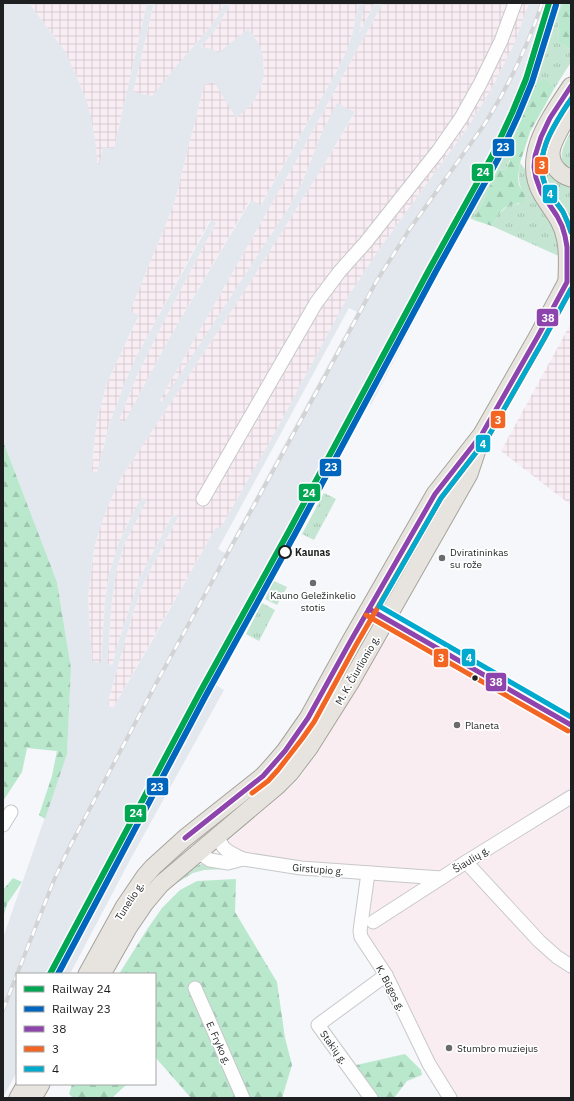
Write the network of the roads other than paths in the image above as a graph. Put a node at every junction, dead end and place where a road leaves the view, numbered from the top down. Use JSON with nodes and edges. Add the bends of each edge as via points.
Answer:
{"nodes":[{"id":1,"x":515,"y":3,"type":"edge"},
{"id":2,"x":571,"y":86,"type":"edge"},
{"id":3,"x":571,"y":111,"type":"edge"},
{"id":4,"x":571,"y":178,"type":"edge"},
{"id":5,"x":570,"y":279,"type":"edge"},
{"id":6,"x":482,"y":434,"type":"junction"},
{"id":7,"x":203,"y":499,"type":"dead end"},
{"id":8,"x":369,"y":609,"type":"junction"},
{"id":9,"x":387,"y":619,"type":"junction"},
{"id":10,"x":350,"y":642,"type":"junction"},
{"id":11,"x":368,"y":652,"type":"junction"},
{"id":12,"x":571,"y":725,"type":"edge"},
{"id":13,"x":571,"y":797,"type":"edge"},
{"id":14,"x":10,"y":812,"type":"dead end"},
{"id":15,"x":3,"y":825,"type":"edge"},
{"id":16,"x":218,"y":836,"type":"junction"},
{"id":17,"x":185,"y":838,"type":"junction"},
{"id":18,"x":198,"y":852,"type":"junction"},
{"id":19,"x":244,"y":859,"type":"junction"},
{"id":20,"x":466,"y":862,"type":"junction"},
{"id":21,"x":368,"y":873,"type":"junction"},
{"id":22,"x":441,"y":878,"type":"junction"},
{"id":23,"x":373,"y":922,"type":"dead end"},
{"id":24,"x":571,"y":966,"type":"edge"},
{"id":25,"x":88,"y":973,"type":"edge"},
{"id":26,"x":103,"y":973,"type":"edge"},
{"id":27,"x":386,"y":975,"type":"junction"},
{"id":28,"x":195,"y":988,"type":"dead end"},
{"id":29,"x":25,"y":1085,"type":"edge"},
{"id":30,"x":40,"y":1085,"type":"edge"},
{"id":31,"x":18,"y":1098,"type":"edge"},
{"id":32,"x":33,"y":1098,"type":"edge"},
{"id":33,"x":243,"y":1098,"type":"edge"},
{"id":34,"x":371,"y":1098,"type":"edge"},
{"id":35,"x":450,"y":1098,"type":"edge"}],
"edges":[{"from":1,"to":7,"type":"street","via":[[501,41],[461,118],[438,151],[316,303]]},
{"from":2,"to":5,"type":"main road","via":[[541,137],[534,166],[541,192],[562,226]]},
{"from":3,"to":4,"type":"main road","via":[[555,139],[551,153],[556,168],[563,176]]},
{"from":5,"to":6,"type":"main road","name":"M. K. Čiurlionio g."},
{"from":6,"to":8,"type":"main road","name":"M. K. Čiurlionio g.","via":[[435,494]]},
{"from":6,"to":9,"type":"main road","name":"M. K. Čiurlionio g.","via":[[469,474]]},
{"from":8,"to":9,"type":"main road"},
{"from":8,"to":10,"type":"main road","name":"M. K. Čiurlionio g."},
{"from":9,"to":11,"type":"main road","name":"M. K. Čiurlionio g."},
{"from":9,"to":12,"type":"main road"},
{"from":10,"to":11,"type":"main road"},
{"from":10,"to":17,"type":"main road","name":"M. K. Čiurlionio g.","via":[[308,718],[273,765],[263,776]]},
{"from":11,"to":16,"type":"main road","name":"M. K. Čiurlionio g.","via":[[310,748],[290,773]]},
{"from":13,"to":20,"type":"street","name":"Šiaulių g."},
{"from":14,"to":15,"type":"street"},
{"from":16,"to":18,"type":"main road","name":"M. K. Čiurlionio g."},
{"from":16,"to":19,"type":"street","via":[[224,850]]},
{"from":17,"to":18,"type":"main road"},
{"from":17,"to":25,"type":"main road","name":"Tunelio g.","via":[[153,867],[134,892]]},
{"from":18,"to":19,"type":"street","name":"Girstupio g.","via":[[210,860],[228,863]]},
{"from":18,"to":26,"type":"main road","name":"Tunelio g.","via":[[161,884],[145,903]]},
{"from":19,"to":21,"type":"street","name":"Girstupio g.","via":[[301,868]]},
{"from":20,"to":22,"type":"street","name":"Šiaulių g."},
{"from":20,"to":24,"type":"street","via":[[539,941]]},
{"from":21,"to":22,"type":"street","name":"Girstupio g."},
{"from":21,"to":27,"type":"street","name":"K. Būgos g.","via":[[361,937]]},
{"from":22,"to":23,"type":"street","name":"Šiaulių g."},
{"from":27,"to":34,"type":"street","name":"Stakių g.","via":[[318,1024]]},
{"from":27,"to":35,"type":"street","name":"K. Būgos g.","via":[[429,1064]]},
{"from":28,"to":33,"type":"street","name":"E. Fryko g."},
{"from":29,"to":31,"type":"main road"},
{"from":30,"to":32,"type":"main road"}]}
